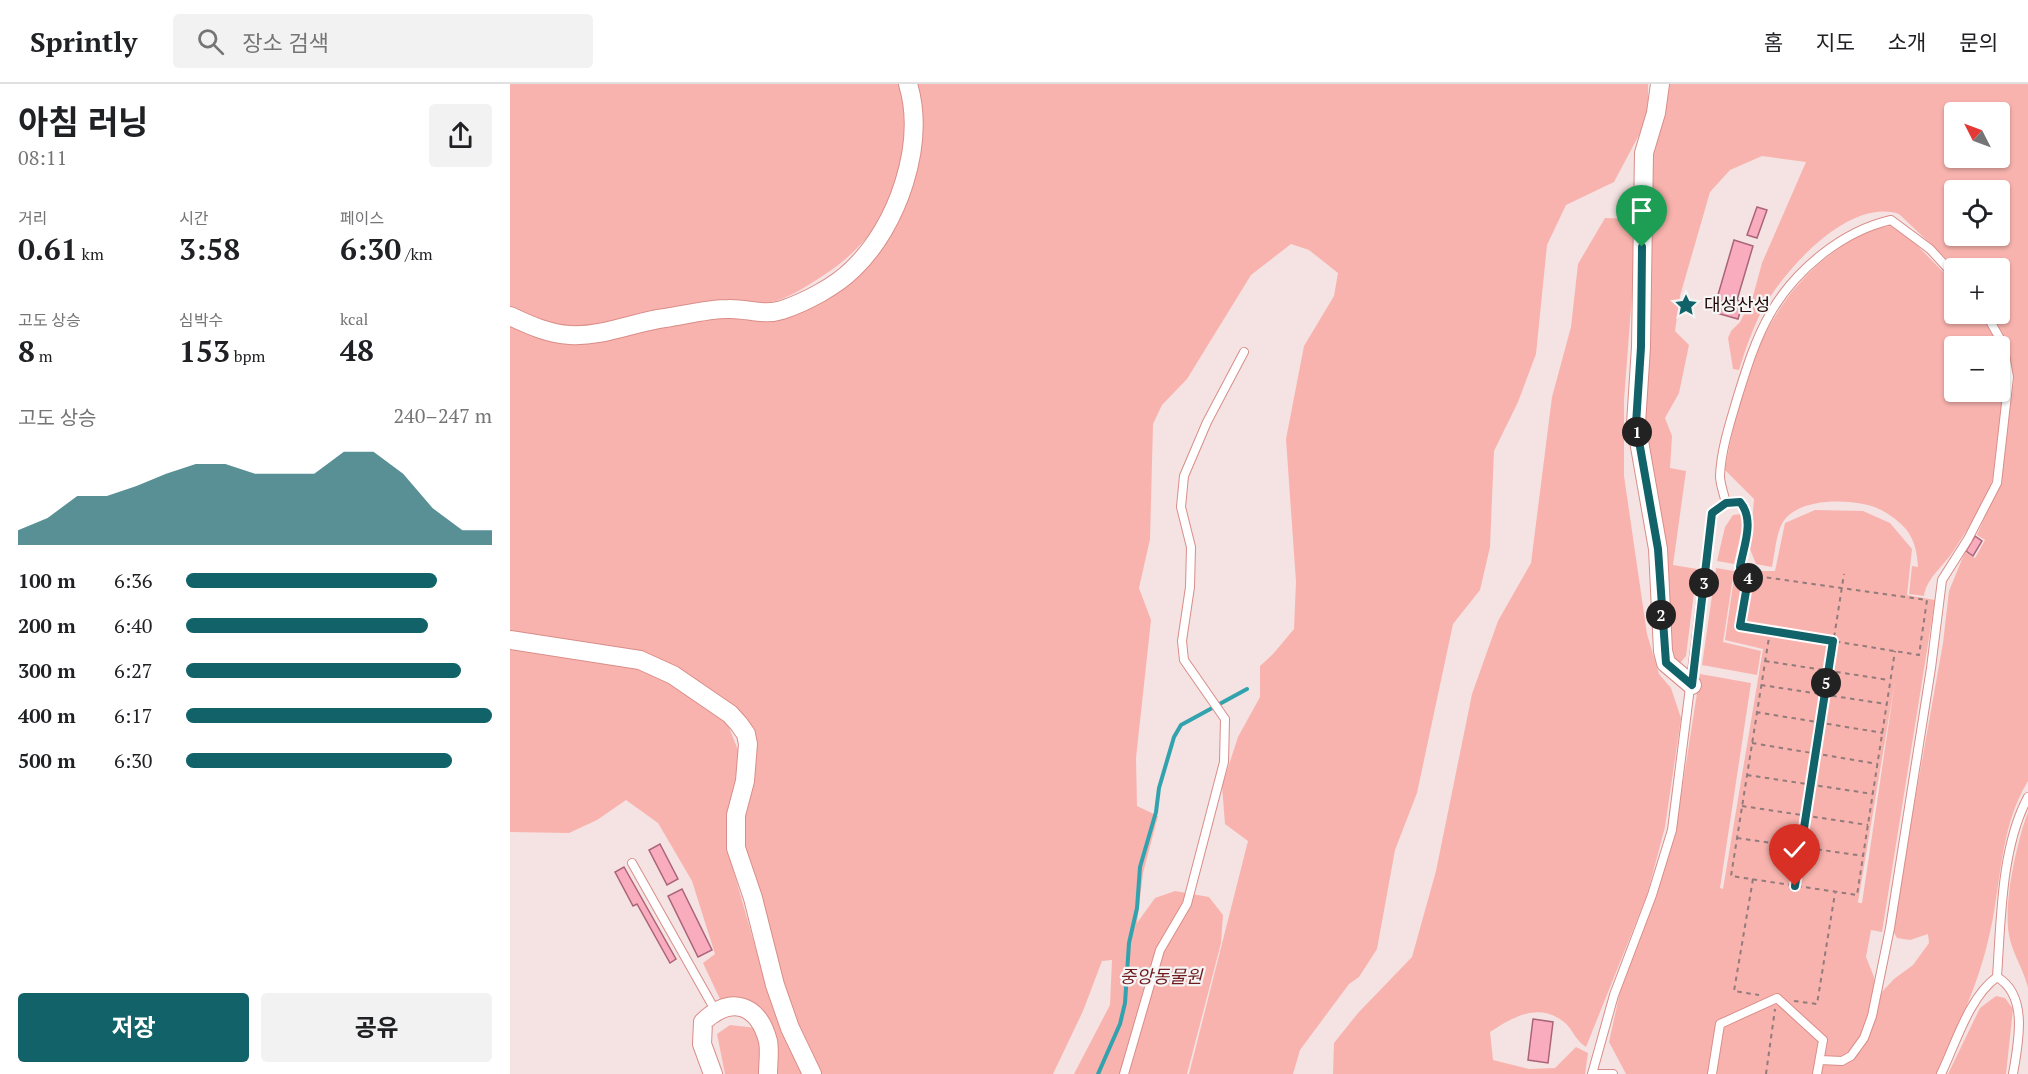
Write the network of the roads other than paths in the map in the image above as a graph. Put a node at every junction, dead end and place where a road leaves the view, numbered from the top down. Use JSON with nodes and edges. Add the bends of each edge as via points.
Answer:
{"nodes":[{"id":1,"x":908,"y":84,"type":"edge"},
{"id":2,"x":1660,"y":84,"type":"edge"},
{"id":3,"x":1944,"y":264,"type":"edge"},
{"id":4,"x":510,"y":316,"type":"edge"},
{"id":5,"x":1992,"y":324,"type":"edge"},
{"id":6,"x":1244,"y":352,"type":"dead end"},
{"id":7,"x":1726,"y":503,"type":"road end"},
{"id":8,"x":1712,"y":513,"type":"dead end"},
{"id":9,"x":510,"y":640,"type":"edge"},
{"id":10,"x":1692,"y":685,"type":"junction"},
{"id":11,"x":2028,"y":797,"type":"edge"},
{"id":12,"x":632,"y":863,"type":"dead end"},
{"id":13,"x":1997,"y":977,"type":"junction"},
{"id":14,"x":715,"y":1010,"type":"junction"},
{"id":15,"x":1820,"y":1060,"type":"junction"},
{"id":16,"x":713,"y":1074,"type":"edge"},
{"id":17,"x":768,"y":1074,"type":"edge"},
{"id":18,"x":812,"y":1074,"type":"edge"},
{"id":19,"x":1124,"y":1074,"type":"edge"},
{"id":20,"x":1594,"y":1074,"type":"edge"},
{"id":21,"x":1613,"y":1074,"type":"edge"},
{"id":22,"x":1712,"y":1074,"type":"edge"},
{"id":23,"x":1817,"y":1074,"type":"edge"},
{"id":24,"x":1941,"y":1074,"type":"edge"},
{"id":25,"x":2013,"y":1074,"type":"edge"}],
"edges":[{"from":1,"to":4,"type":"street","via":[[913,101],[909,163],[893,212],[873,246],[853,269],[831,285],[781,310],[728,309],[571,335],[538,329]]},
{"from":2,"to":10,"type":"street","via":[[1644,153],[1636,424],[1658,549],[1665,657],[1673,671]]},
{"from":3,"to":7,"type":"lane","via":[[1891,220],[1858,232],[1818,258],[1791,286],[1770,313],[1749,361],[1728,430],[1720,477]]},
{"from":5,"to":15,"type":"lane","via":[[2003,344],[2009,376],[1997,483],[1979,521],[1942,580],[1890,928],[1872,1016],[1864,1038],[1851,1056],[1842,1061]]},
{"from":6,"to":19,"type":"lane","via":[[1184,476],[1182,507],[1191,547],[1182,641],[1184,660],[1225,719],[1224,762],[1186,904],[1160,950]]},
{"from":8,"to":10,"type":"lane"},
{"from":9,"to":18,"type":"street","via":[[640,660],[673,675],[730,714],[746,734],[745,781],[736,815],[736,848],[775,985]]},
{"from":10,"to":20,"type":"lane","via":[[1672,831],[1614,995]]},
{"from":11,"to":13,"type":"lane","via":[[2011,843]]},
{"from":12,"to":14,"type":"lane"},
{"from":13,"to":24,"type":"lane","via":[[1987,984],[1970,1012]]},
{"from":13,"to":25,"type":"lane","via":[[2019,993],[2022,1023]]},
{"from":14,"to":16,"type":"street","via":[[703,1022],[700,1035]]},
{"from":14,"to":17,"type":"street","via":[[747,1008],[759,1018],[768,1043]]},
{"from":15,"to":22,"type":"lane","via":[[1823,1041],[1777,998],[1720,1024]]},
{"from":15,"to":23,"type":"lane"},
{"from":20,"to":21,"type":"lane"}]}
